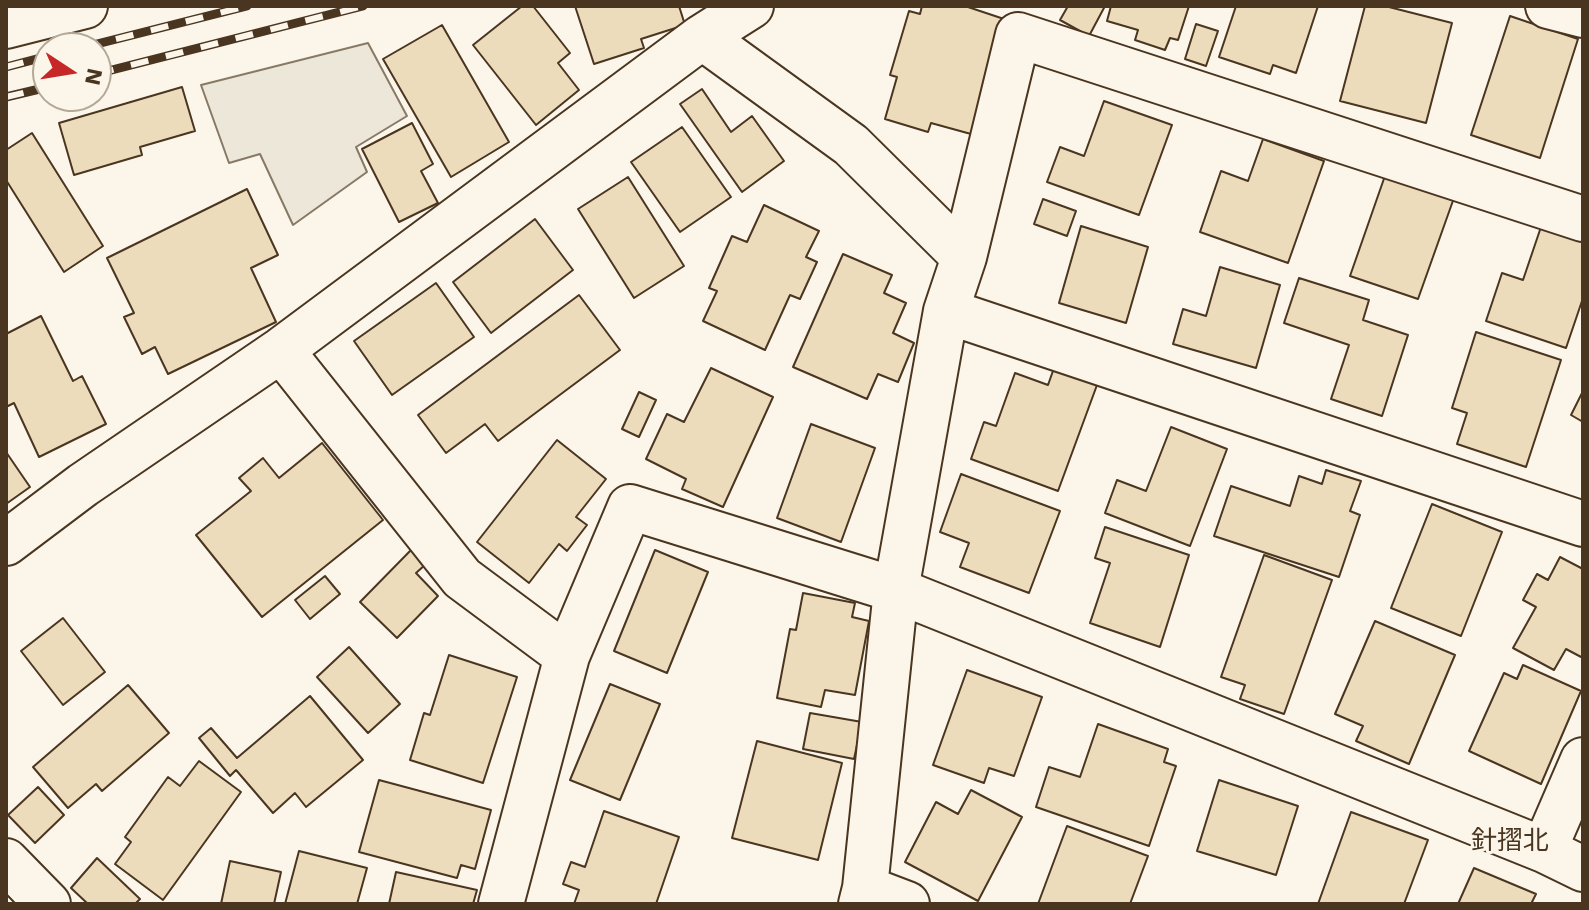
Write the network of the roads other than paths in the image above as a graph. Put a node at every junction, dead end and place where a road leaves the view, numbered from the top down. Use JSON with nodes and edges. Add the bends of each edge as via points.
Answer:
{"nodes":[{"id":1,"x":85,"y":6,"type":"edge"},
{"id":2,"x":751,"y":6,"type":"edge"},
{"id":3,"x":1548,"y":6,"type":"edge"},
{"id":4,"x":1583,"y":15,"type":"edge"},
{"id":5,"x":6,"y":26,"type":"edge"},
{"id":6,"x":702,"y":37,"type":"junction"},
{"id":7,"x":1583,"y":219,"type":"edge"},
{"id":8,"x":964,"y":257,"type":"junction"},
{"id":9,"x":946,"y":311,"type":"junction"},
{"id":10,"x":281,"y":350,"type":"junction"},
{"id":11,"x":1583,"y":524,"type":"edge"},
{"id":12,"x":6,"y":543,"type":"edge"},
{"id":13,"x":896,"y":590,"type":"junction"},
{"id":14,"x":567,"y":656,"type":"junction"},
{"id":15,"x":1583,"y":760,"type":"edge"},
{"id":16,"x":1544,"y":850,"type":"junction"},
{"id":17,"x":6,"y":861,"type":"edge"},
{"id":18,"x":1583,"y":869,"type":"edge"},
{"id":19,"x":863,"y":896,"type":"edge"},
{"id":20,"x":48,"y":904,"type":"edge"},
{"id":21,"x":501,"y":904,"type":"edge"},
{"id":22,"x":907,"y":904,"type":"edge"}],
"edges":[{"from":1,"to":5,"type":"street"},
{"from":2,"to":6,"type":"street"},
{"from":3,"to":4,"type":"street"},
{"from":6,"to":8,"type":"street","via":[[851,145]]},
{"from":6,"to":10,"type":"street"},
{"from":7,"to":8,"type":"street","via":[[1018,35]]},
{"from":8,"to":9,"type":"street"},
{"from":9,"to":11,"type":"street"},
{"from":9,"to":13,"type":"street"},
{"from":10,"to":12,"type":"street"},
{"from":10,"to":14,"type":"street","via":[[462,578]]},
{"from":13,"to":14,"type":"street","via":[[630,507]]},
{"from":13,"to":16,"type":"street"},
{"from":13,"to":19,"type":"street"},
{"from":14,"to":21,"type":"street"},
{"from":15,"to":16,"type":"street"},
{"from":16,"to":18,"type":"street"},
{"from":17,"to":20,"type":"street"},
{"from":19,"to":22,"type":"street"}]}
